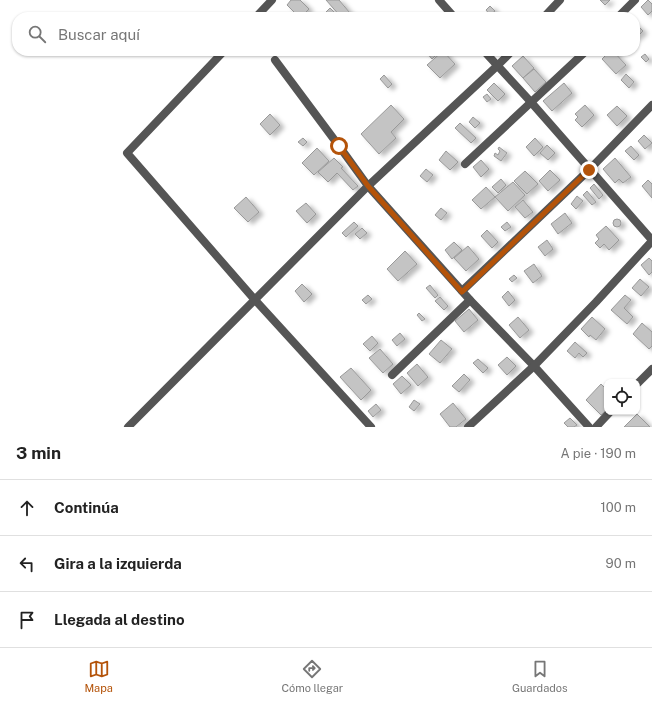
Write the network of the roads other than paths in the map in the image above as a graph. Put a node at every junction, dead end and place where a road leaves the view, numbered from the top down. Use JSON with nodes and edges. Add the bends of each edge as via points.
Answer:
{"nodes":[{"id":1,"x":272,"y":0,"type":"edge"},
{"id":2,"x":439,"y":0,"type":"edge"},
{"id":3,"x":560,"y":0,"type":"edge"},
{"id":4,"x":635,"y":0,"type":"edge"},
{"id":5,"x":261,"y":12,"type":"edge"},
{"id":6,"x":450,"y":12,"type":"edge"},
{"id":7,"x":549,"y":12,"type":"edge"},
{"id":8,"x":623,"y":12,"type":"edge"},
{"id":9,"x":219,"y":56,"type":"edge"},
{"id":10,"x":488,"y":56,"type":"edge"},
{"id":11,"x":507,"y":56,"type":"edge"},
{"id":12,"x":580,"y":56,"type":"edge"},
{"id":13,"x":275,"y":60,"type":"dead end"},
{"id":14,"x":497,"y":66,"type":"junction"},
{"id":15,"x":530,"y":101,"type":"junction"},
{"id":16,"x":652,"y":105,"type":"edge"},
{"id":17,"x":465,"y":164,"type":"dead end"},
{"id":18,"x":589,"y":170,"type":"junction"},
{"id":19,"x":368,"y":186,"type":"junction"},
{"id":20,"x":652,"y":240,"type":"edge"},
{"id":21,"x":462,"y":292,"type":"junction"},
{"id":22,"x":255,"y":300,"type":"junction"},
{"id":23,"x":470,"y":300,"type":"junction"},
{"id":24,"x":534,"y":366,"type":"junction"},
{"id":25,"x":652,"y":369,"type":"edge"},
{"id":26,"x":392,"y":376,"type":"dead end"},
{"id":27,"x":640,"y":381,"type":"edge"},
{"id":28,"x":607,"y":415,"type":"edge"},
{"id":29,"x":128,"y":427,"type":"edge"},
{"id":30,"x":371,"y":427,"type":"edge"},
{"id":31,"x":468,"y":427,"type":"edge"},
{"id":32,"x":589,"y":427,"type":"edge"},
{"id":33,"x":596,"y":427,"type":"edge"}],
"edges":[{"from":1,"to":5,"type":"street"},
{"from":2,"to":6,"type":"street"},
{"from":3,"to":7,"type":"street"},
{"from":4,"to":8,"type":"street"},
{"from":9,"to":22,"type":"street","via":[[127,153]]},
{"from":10,"to":14,"type":"street"},
{"from":11,"to":14,"type":"street"},
{"from":12,"to":15,"type":"street"},
{"from":13,"to":19,"type":"street"},
{"from":14,"to":15,"type":"street"},
{"from":14,"to":19,"type":"street"},
{"from":15,"to":17,"type":"street"},
{"from":15,"to":18,"type":"street"},
{"from":16,"to":18,"type":"street"},
{"from":18,"to":20,"type":"street"},
{"from":18,"to":21,"type":"street"},
{"from":19,"to":21,"type":"street"},
{"from":19,"to":22,"type":"street"},
{"from":20,"to":24,"type":"street"},
{"from":21,"to":23,"type":"street"},
{"from":22,"to":29,"type":"street"},
{"from":22,"to":30,"type":"street"},
{"from":23,"to":24,"type":"street"},
{"from":23,"to":26,"type":"street"},
{"from":24,"to":31,"type":"street"},
{"from":24,"to":32,"type":"street"},
{"from":25,"to":27,"type":"street"},
{"from":28,"to":33,"type":"street"}]}
